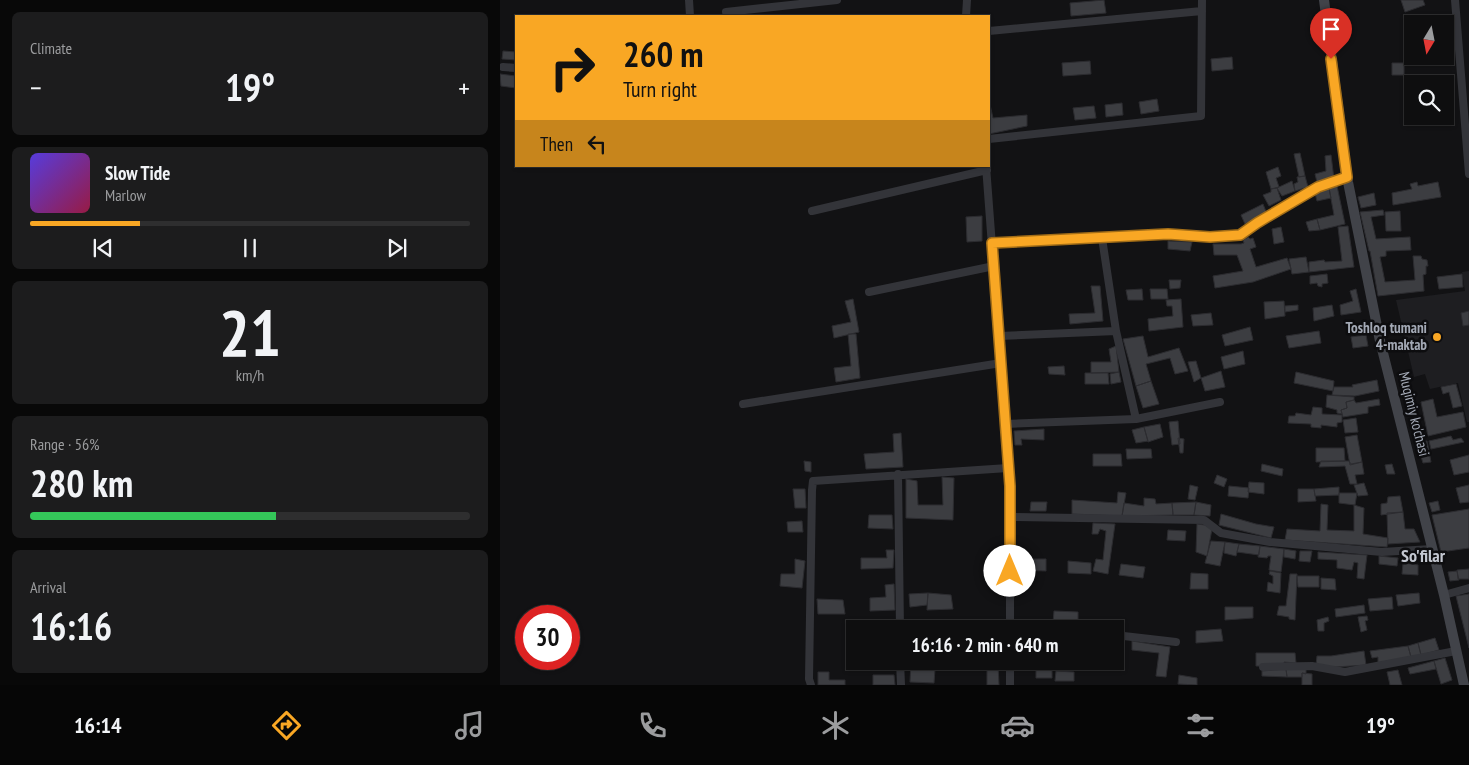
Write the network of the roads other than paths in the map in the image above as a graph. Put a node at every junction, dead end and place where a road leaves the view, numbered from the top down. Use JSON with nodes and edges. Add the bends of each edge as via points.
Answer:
{"nodes":[{"id":1,"x":689,"y":0,"type":"edge"},
{"id":2,"x":836,"y":0,"type":"edge"},
{"id":3,"x":967,"y":0,"type":"edge"},
{"id":4,"x":1202,"y":0,"type":"edge"},
{"id":5,"x":1324,"y":0,"type":"edge"},
{"id":6,"x":1454,"y":0,"type":"edge"},
{"id":7,"x":1202,"y":11,"type":"junction"},
{"id":8,"x":726,"y":12,"type":"dead end"},
{"id":9,"x":690,"y":15,"type":"edge"},
{"id":10,"x":966,"y":15,"type":"edge"},
{"id":11,"x":990,"y":31,"type":"edge"},
{"id":12,"x":1465,"y":64,"type":"edge"},
{"id":13,"x":503,"y":67,"type":"dead end"},
{"id":14,"x":515,"y":68,"type":"edge"},
{"id":15,"x":990,"y":139,"type":"edge"},
{"id":16,"x":987,"y":168,"type":"edge"},
{"id":17,"x":1469,"y":174,"type":"edge"},
{"id":18,"x":1347,"y":177,"type":"junction"},
{"id":19,"x":812,"y":211,"type":"dead end"},
{"id":20,"x":1102,"y":238,"type":"junction"},
{"id":21,"x":992,"y":243,"type":"junction"},
{"id":22,"x":994,"y":266,"type":"junction"},
{"id":23,"x":869,"y":292,"type":"dead end"},
{"id":24,"x":1116,"y":330,"type":"junction"},
{"id":25,"x":999,"y":336,"type":"junction"},
{"id":26,"x":1001,"y":363,"type":"junction"},
{"id":27,"x":1220,"y":402,"type":"dead end"},
{"id":28,"x":743,"y":404,"type":"dead end"},
{"id":29,"x":1136,"y":419,"type":"junction"},
{"id":30,"x":1005,"y":424,"type":"junction"},
{"id":31,"x":1008,"y":468,"type":"junction"},
{"id":32,"x":898,"y":474,"type":"junction"},
{"id":33,"x":1010,"y":517,"type":"junction"},
{"id":34,"x":1432,"y":549,"type":"junction"},
{"id":35,"x":1469,"y":588,"type":"edge"},
{"id":36,"x":1444,"y":595,"type":"junction"},
{"id":37,"x":900,"y":620,"type":"edge"},
{"id":38,"x":1010,"y":620,"type":"edge"},
{"id":39,"x":1124,"y":637,"type":"edge"},
{"id":40,"x":1176,"y":642,"type":"dead end"},
{"id":41,"x":1456,"y":651,"type":"junction"},
{"id":42,"x":1263,"y":667,"type":"dead end"},
{"id":43,"x":900,"y":670,"type":"edge"},
{"id":44,"x":1010,"y":670,"type":"edge"},
{"id":45,"x":811,"y":685,"type":"edge"},
{"id":46,"x":901,"y":685,"type":"edge"},
{"id":47,"x":1010,"y":685,"type":"edge"},
{"id":48,"x":1464,"y":685,"type":"edge"}],
"edges":[{"from":1,"to":9,"type":"street"},
{"from":2,"to":8,"type":"street"},
{"from":3,"to":10,"type":"street"},
{"from":4,"to":7,"type":"street"},
{"from":5,"to":18,"type":"street","name":"Muqimiy ko'chasi"},
{"from":6,"to":12,"type":"street"},
{"from":7,"to":11,"type":"street"},
{"from":7,"to":15,"type":"street","via":[[1201,116]]},
{"from":12,"to":17,"type":"street"},
{"from":13,"to":14,"type":"street"},
{"from":16,"to":19,"type":"street"},
{"from":16,"to":21,"type":"street"},
{"from":18,"to":20,"type":"street","via":[[1318,187],[1240,235],[1168,234]]},
{"from":18,"to":34,"type":"street","name":"Muqimiy ko'chasi","via":[[1380,341]]},
{"from":20,"to":21,"type":"street"},
{"from":20,"to":24,"type":"street"},
{"from":21,"to":22,"type":"street"},
{"from":22,"to":23,"type":"street"},
{"from":22,"to":25,"type":"street"},
{"from":24,"to":25,"type":"street"},
{"from":24,"to":29,"type":"street"},
{"from":25,"to":26,"type":"street"},
{"from":26,"to":28,"type":"street"},
{"from":26,"to":30,"type":"street"},
{"from":27,"to":29,"type":"street"},
{"from":29,"to":30,"type":"street"},
{"from":30,"to":31,"type":"street"},
{"from":31,"to":32,"type":"street"},
{"from":31,"to":33,"type":"street"},
{"from":32,"to":37,"type":"street"},
{"from":32,"to":45,"type":"street","via":[[813,481]]},
{"from":33,"to":34,"type":"street","via":[[1204,520],[1222,533],[1270,542],[1382,552]]},
{"from":33,"to":38,"type":"street"},
{"from":34,"to":36,"type":"street","name":"Muqimiy ko'chasi"},
{"from":35,"to":36,"type":"street"},
{"from":36,"to":41,"type":"street","name":"Muqimiy ko'chasi"},
{"from":39,"to":40,"type":"street"},
{"from":41,"to":42,"type":"street","via":[[1345,672],[1312,666]]},
{"from":41,"to":48,"type":"street","name":"Muqimiy ko'chasi"},
{"from":43,"to":46,"type":"street"},
{"from":44,"to":47,"type":"street"}]}
